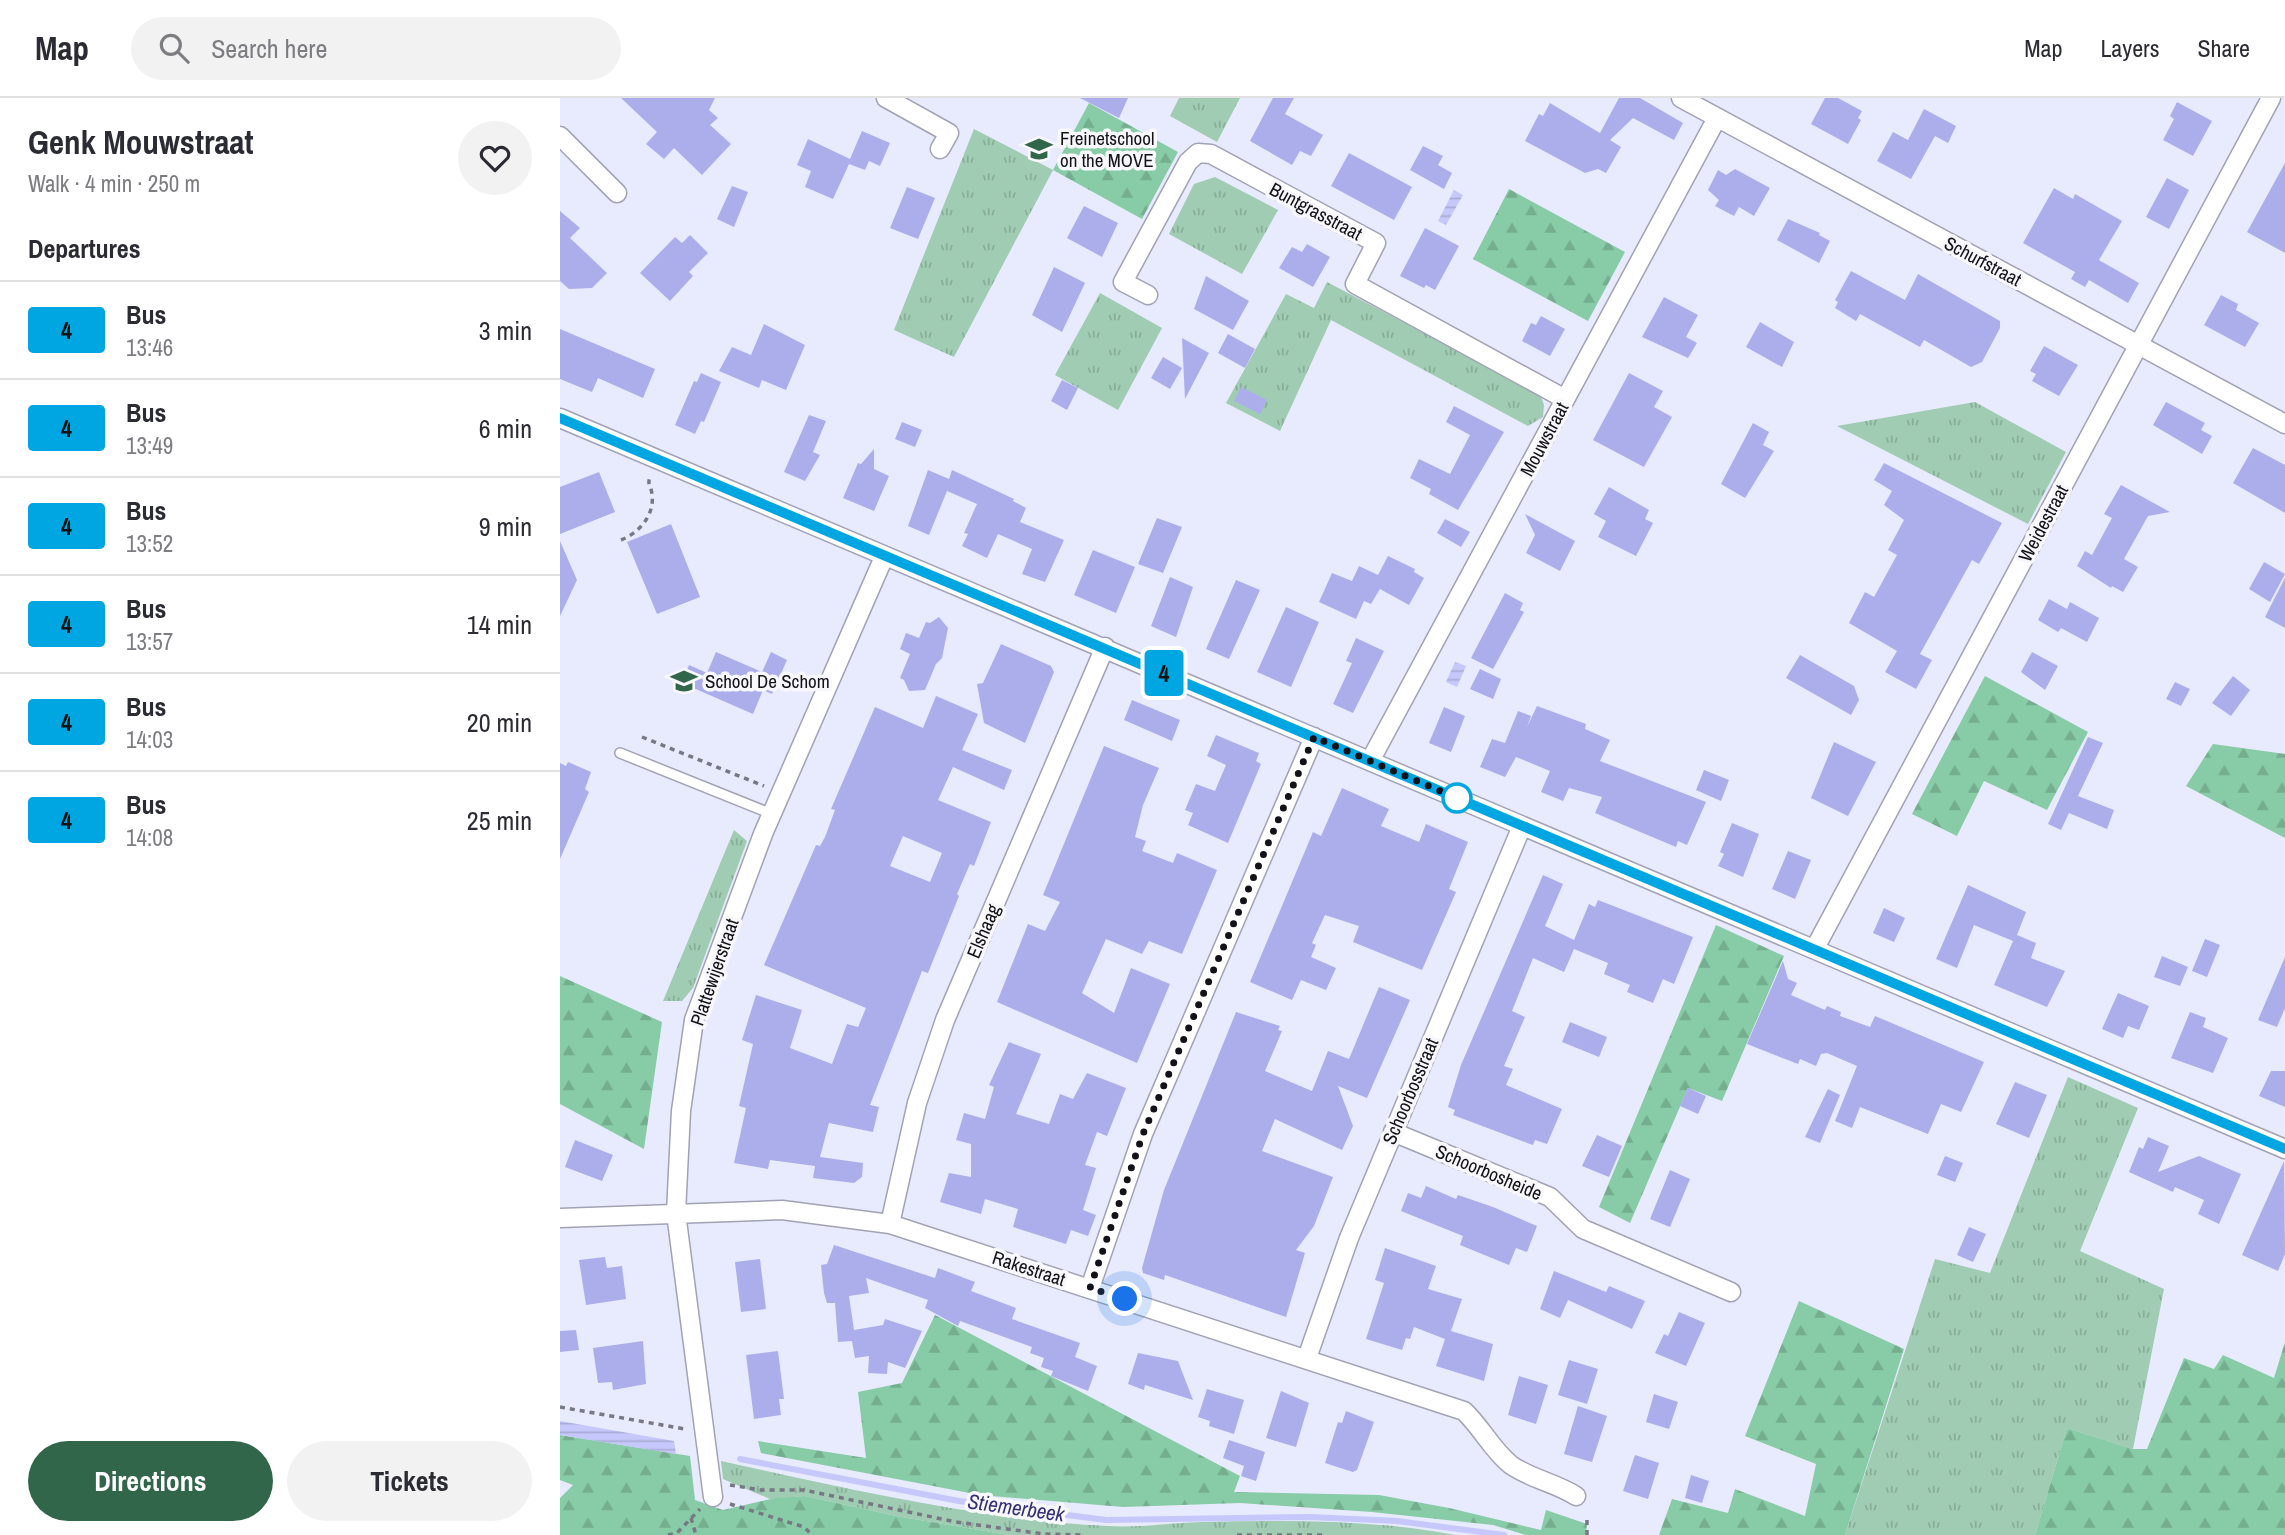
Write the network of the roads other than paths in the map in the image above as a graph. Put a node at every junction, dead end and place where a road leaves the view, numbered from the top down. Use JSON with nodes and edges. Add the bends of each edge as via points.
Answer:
{"nodes":[{"id":1,"x":886,"y":98,"type":"edge"},
{"id":2,"x":1681,"y":98,"type":"edge"},
{"id":3,"x":2271,"y":98,"type":"edge"},
{"id":4,"x":1717,"y":118,"type":"junction"},
{"id":5,"x":560,"y":136,"type":"edge"},
{"id":6,"x":940,"y":149,"type":"dead end"},
{"id":7,"x":617,"y":193,"type":"dead end"},
{"id":8,"x":1147,"y":295,"type":"dead end"},
{"id":9,"x":2139,"y":345,"type":"junction"},
{"id":10,"x":1565,"y":399,"type":"junction"},
{"id":11,"x":560,"y":418,"type":"edge"},
{"id":12,"x":2285,"y":424,"type":"edge"},
{"id":13,"x":884,"y":557,"type":"junction"},
{"id":14,"x":1105,"y":648,"type":"junction"},
{"id":15,"x":1314,"y":737,"type":"junction"},
{"id":16,"x":620,"y":753,"type":"dead end"},
{"id":17,"x":1370,"y":761,"type":"junction"},
{"id":18,"x":772,"y":814,"type":"junction"},
{"id":19,"x":1522,"y":826,"type":"junction"},
{"id":20,"x":1815,"y":948,"type":"junction"},
{"id":21,"x":1393,"y":1132,"type":"junction"},
{"id":22,"x":2285,"y":1149,"type":"edge"},
{"id":23,"x":676,"y":1213,"type":"junction"},
{"id":24,"x":560,"y":1218,"type":"edge"},
{"id":25,"x":890,"y":1224,"type":"junction"},
{"id":26,"x":1090,"y":1288,"type":"junction"},
{"id":27,"x":1731,"y":1292,"type":"dead end"},
{"id":28,"x":1307,"y":1358,"type":"junction"},
{"id":29,"x":717,"y":1491,"type":"road end"},
{"id":30,"x":1576,"y":1496,"type":"dead end"}],
"edges":[{"from":1,"to":6,"type":"street","via":[[949,133]]},
{"from":2,"to":4,"type":"street","name":"Schurfstraat"},
{"from":3,"to":9,"type":"street","name":"Weidestraat"},
{"from":4,"to":9,"type":"street","name":"Schurfstraat"},
{"from":4,"to":10,"type":"street","name":"Mouwstraat"},
{"from":5,"to":7,"type":"street"},
{"from":8,"to":10,"type":"street","name":"Buntgrasstraat","via":[[1122,282],[1188,162],[1198,153],[1210,154],[1376,243],[1355,284]]},
{"from":9,"to":12,"type":"street","name":"Schurfstraat"},
{"from":9,"to":20,"type":"street","name":"Weidestraat"},
{"from":10,"to":17,"type":"street","name":"Mouwstraat"},
{"from":11,"to":13,"type":"street"},
{"from":13,"to":14,"type":"street"},
{"from":13,"to":18,"type":"street","name":"Plattewijerstraat"},
{"from":14,"to":15,"type":"street"},
{"from":14,"to":25,"type":"street","name":"Elshaag","via":[[945,1020],[917,1103]]},
{"from":15,"to":17,"type":"street"},
{"from":15,"to":26,"type":"street","via":[[1143,1134]]},
{"from":16,"to":18,"type":"lane"},
{"from":17,"to":19,"type":"street"},
{"from":18,"to":23,"type":"street","name":"Plattewijerstraat","via":[[694,1020],[681,1111]]},
{"from":19,"to":20,"type":"street"},
{"from":19,"to":21,"type":"street","name":"Schoorbosstraat"},
{"from":20,"to":22,"type":"street"},
{"from":21,"to":27,"type":"street","name":"Schoorbosheide","via":[[1550,1197],[1583,1229]]},
{"from":21,"to":28,"type":"street","name":"Schoorbosstraat"},
{"from":23,"to":24,"type":"street","name":"Rakestraat"},
{"from":23,"to":25,"type":"street","name":"Rakestraat","via":[[782,1210]]},
{"from":23,"to":29,"type":"street","name":"Plattewijerstraat","via":[[704,1432]]},
{"from":25,"to":26,"type":"street","name":"Rakestraat"},
{"from":26,"to":28,"type":"street","name":"Rakestraat"},
{"from":28,"to":30,"type":"street","name":"Rakestraat","via":[[1464,1411],[1514,1466]]}]}
